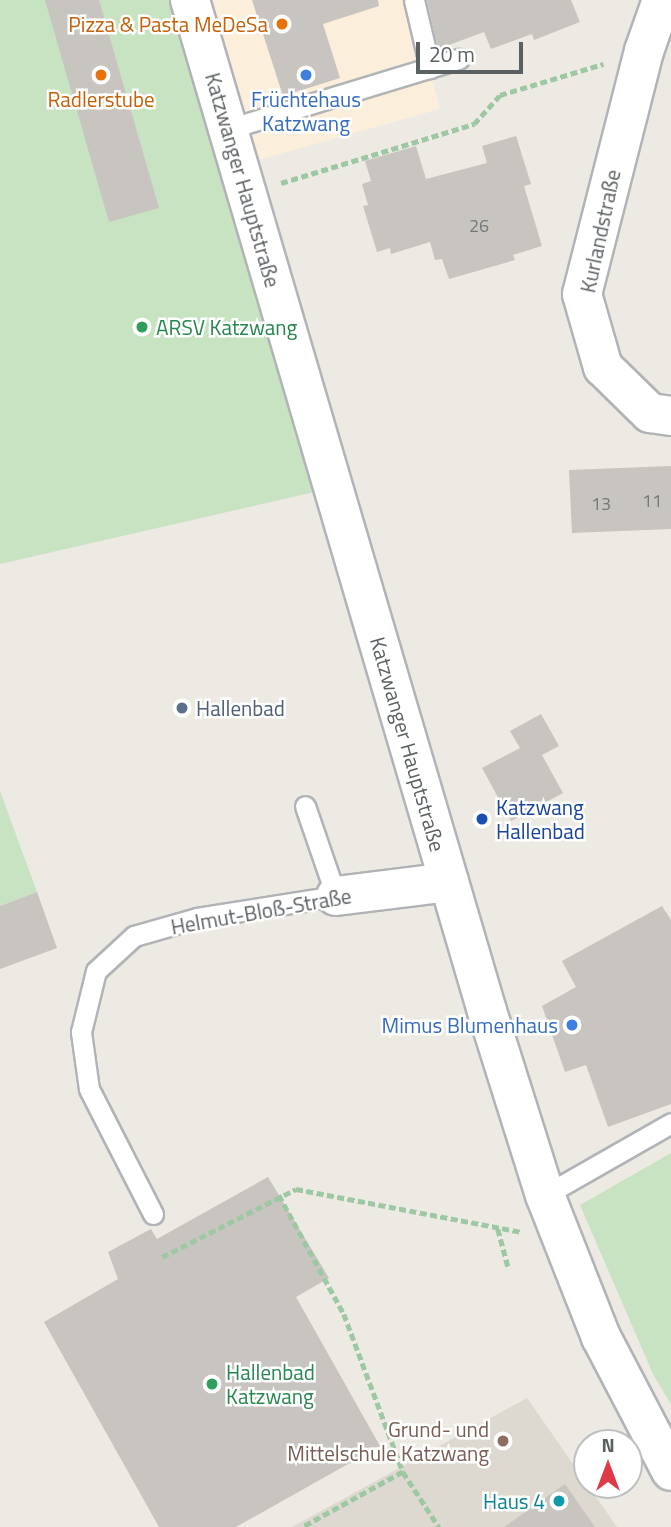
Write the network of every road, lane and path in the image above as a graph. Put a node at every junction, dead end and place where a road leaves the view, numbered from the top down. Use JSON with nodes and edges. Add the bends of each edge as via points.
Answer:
{"nodes":[{"id":1,"x":190,"y":0,"type":"edge"},
{"id":2,"x":414,"y":0,"type":"edge"},
{"id":3,"x":662,"y":0,"type":"edge"},
{"id":4,"x":657,"y":53,"type":"edge"},
{"id":5,"x":459,"y":59,"type":"dead end"},
{"id":6,"x":430,"y":68,"type":"junction"},
{"id":7,"x":228,"y":129,"type":"junction"},
{"id":8,"x":247,"y":193,"type":"junction"},
{"id":9,"x":671,"y":416,"type":"edge"},
{"id":10,"x":305,"y":806,"type":"dead end"},
{"id":11,"x":449,"y":881,"type":"junction"},
{"id":12,"x":335,"y":896,"type":"junction"},
{"id":13,"x":671,"y":1123,"type":"edge"},
{"id":14,"x":279,"y":1195,"type":"junction"},
{"id":15,"x":545,"y":1195,"type":"junction"},
{"id":16,"x":153,"y":1214,"type":"dead end"},
{"id":17,"x":498,"y":1229,"type":"junction"},
{"id":18,"x":560,"y":1236,"type":"junction"},
{"id":19,"x":162,"y":1256,"type":"dead end"},
{"id":20,"x":508,"y":1267,"type":"dead end"},
{"id":21,"x":671,"y":1471,"type":"edge"},
{"id":22,"x":403,"y":1472,"type":"junction"},
{"id":23,"x":303,"y":1527,"type":"edge"},
{"id":24,"x":439,"y":1527,"type":"edge"}],
"edges":[{"from":1,"to":7,"type":"main road","name":"Katzwanger Hauptstraße"},
{"from":2,"to":6,"type":"lane"},
{"from":3,"to":4,"type":"main road","name":"Kurlandstraße"},
{"from":4,"to":8,"type":"path","via":[[500,95],[474,124]]},
{"from":4,"to":9,"type":"main road","name":"Kurlandstraße","via":[[582,294],[603,367],[650,413]]},
{"from":5,"to":6,"type":"lane"},
{"from":6,"to":7,"type":"lane"},
{"from":7,"to":8,"type":"main road","name":"Katzwanger Hauptstraße"},
{"from":8,"to":11,"type":"main road","name":"Katzwanger Hauptstraße"},
{"from":10,"to":12,"type":"lane"},
{"from":11,"to":12,"type":"main road","name":"Helmut-Bloß-Straße"},
{"from":11,"to":15,"type":"main road","name":"Katzwanger Hauptstraße"},
{"from":12,"to":16,"type":"lane","name":"Helmut-Bloß-Straße","via":[[197,918],[134,936],[96,971],[81,1032],[89,1089]]},
{"from":13,"to":15,"type":"lane"},
{"from":14,"to":17,"type":"path","via":[[296,1189]]},
{"from":14,"to":19,"type":"path"},
{"from":14,"to":22,"type":"path","via":[[344,1314]]},
{"from":15,"to":18,"type":"main road","name":"Katzwanger Hauptstraße"},
{"from":17,"to":18,"type":"path"},
{"from":17,"to":20,"type":"path"},
{"from":18,"to":21,"type":"main road","name":"Katzwanger Hauptstraße","via":[[621,1379]]},
{"from":22,"to":23,"type":"path"},
{"from":22,"to":24,"type":"path"}]}
